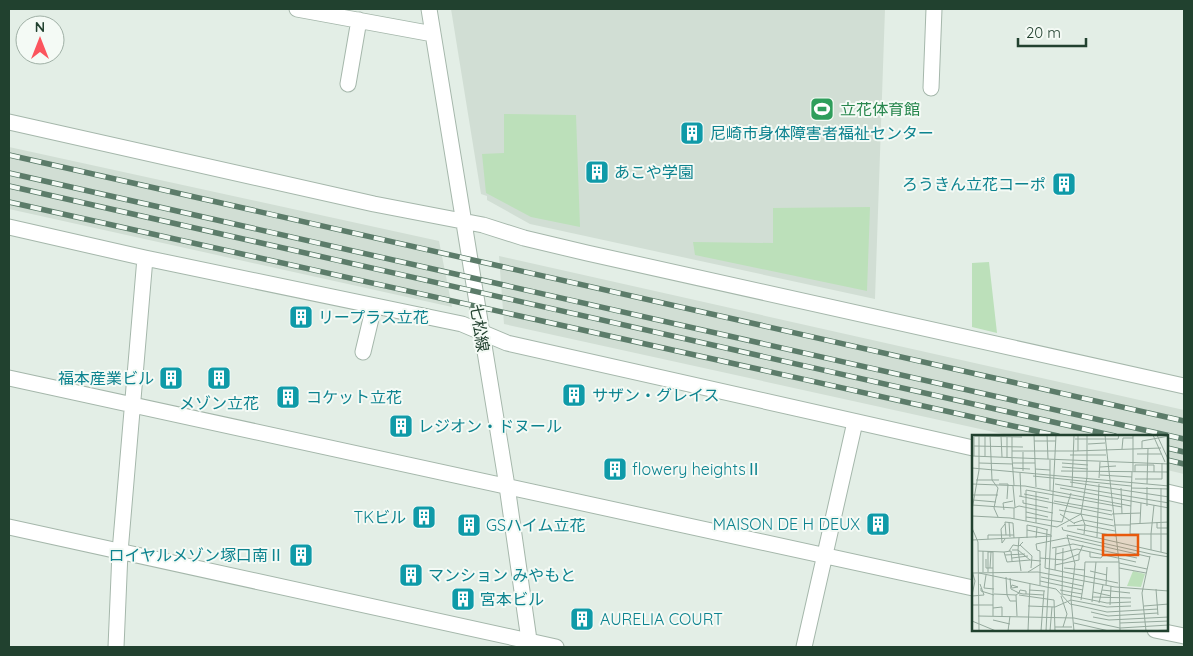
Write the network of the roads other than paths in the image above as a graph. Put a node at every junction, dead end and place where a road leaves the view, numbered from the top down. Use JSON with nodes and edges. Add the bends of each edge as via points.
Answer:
{"nodes":[{"id":1,"x":297,"y":9,"type":"edge"},
{"id":2,"x":429,"y":9,"type":"edge"},
{"id":3,"x":934,"y":9,"type":"edge"},
{"id":4,"x":359,"y":20,"type":"junction"},
{"id":5,"x":434,"y":34,"type":"junction"},
{"id":6,"x":348,"y":84,"type":"dead end"},
{"id":7,"x":931,"y":88,"type":"dead end"},
{"id":8,"x":9,"y":122,"type":"edge"},
{"id":9,"x":463,"y":221,"type":"junction"},
{"id":10,"x":9,"y":227,"type":"edge"},
{"id":11,"x":145,"y":258,"type":"junction"},
{"id":12,"x":374,"y":306,"type":"junction"},
{"id":13,"x":481,"y":331,"type":"junction"},
{"id":14,"x":364,"y":352,"type":"dead end"},
{"id":15,"x":9,"y":378,"type":"edge"},
{"id":16,"x":1184,"y":386,"type":"edge"},
{"id":17,"x":134,"y":405,"type":"junction"},
{"id":18,"x":855,"y":422,"type":"junction"},
{"id":19,"x":972,"y":448,"type":"edge"},
{"id":20,"x":506,"y":486,"type":"junction"},
{"id":21,"x":1168,"y":492,"type":"edge"},
{"id":22,"x":1184,"y":496,"type":"edge"},
{"id":23,"x":9,"y":527,"type":"edge"},
{"id":24,"x":120,"y":552,"type":"junction"},
{"id":25,"x":825,"y":555,"type":"junction"},
{"id":26,"x":972,"y":588,"type":"edge"},
{"id":27,"x":1160,"y":631,"type":"edge"},
{"id":28,"x":1184,"y":636,"type":"edge"},
{"id":29,"x":530,"y":644,"type":"edge"},
{"id":30,"x":116,"y":647,"type":"edge"},
{"id":31,"x":556,"y":647,"type":"edge"},
{"id":32,"x":804,"y":647,"type":"edge"}],
"edges":[{"from":1,"to":4,"type":"street"},
{"from":2,"to":5,"type":"street","name":"七松線"},
{"from":3,"to":7,"type":"street"},
{"from":4,"to":5,"type":"street"},
{"from":4,"to":6,"type":"street"},
{"from":5,"to":9,"type":"street","name":"七松線"},
{"from":8,"to":9,"type":"street"},
{"from":9,"to":13,"type":"street","name":"七松線"},
{"from":9,"to":16,"type":"street","via":[[587,253]]},
{"from":10,"to":11,"type":"street"},
{"from":11,"to":12,"type":"street"},
{"from":11,"to":17,"type":"street"},
{"from":12,"to":13,"type":"street"},
{"from":12,"to":14,"type":"street"},
{"from":13,"to":18,"type":"street","via":[[507,343]]},
{"from":13,"to":20,"type":"street","name":"七松線"},
{"from":15,"to":17,"type":"street"},
{"from":17,"to":20,"type":"street"},
{"from":17,"to":24,"type":"street"},
{"from":18,"to":19,"type":"street"},
{"from":18,"to":25,"type":"street"},
{"from":20,"to":25,"type":"street"},
{"from":20,"to":29,"type":"street","name":"七松線"},
{"from":21,"to":22,"type":"street"},
{"from":23,"to":24,"type":"street"},
{"from":24,"to":29,"type":"street"},
{"from":24,"to":30,"type":"street"},
{"from":25,"to":26,"type":"street"},
{"from":25,"to":32,"type":"street"},
{"from":27,"to":28,"type":"street"},
{"from":29,"to":31,"type":"street"}]}
